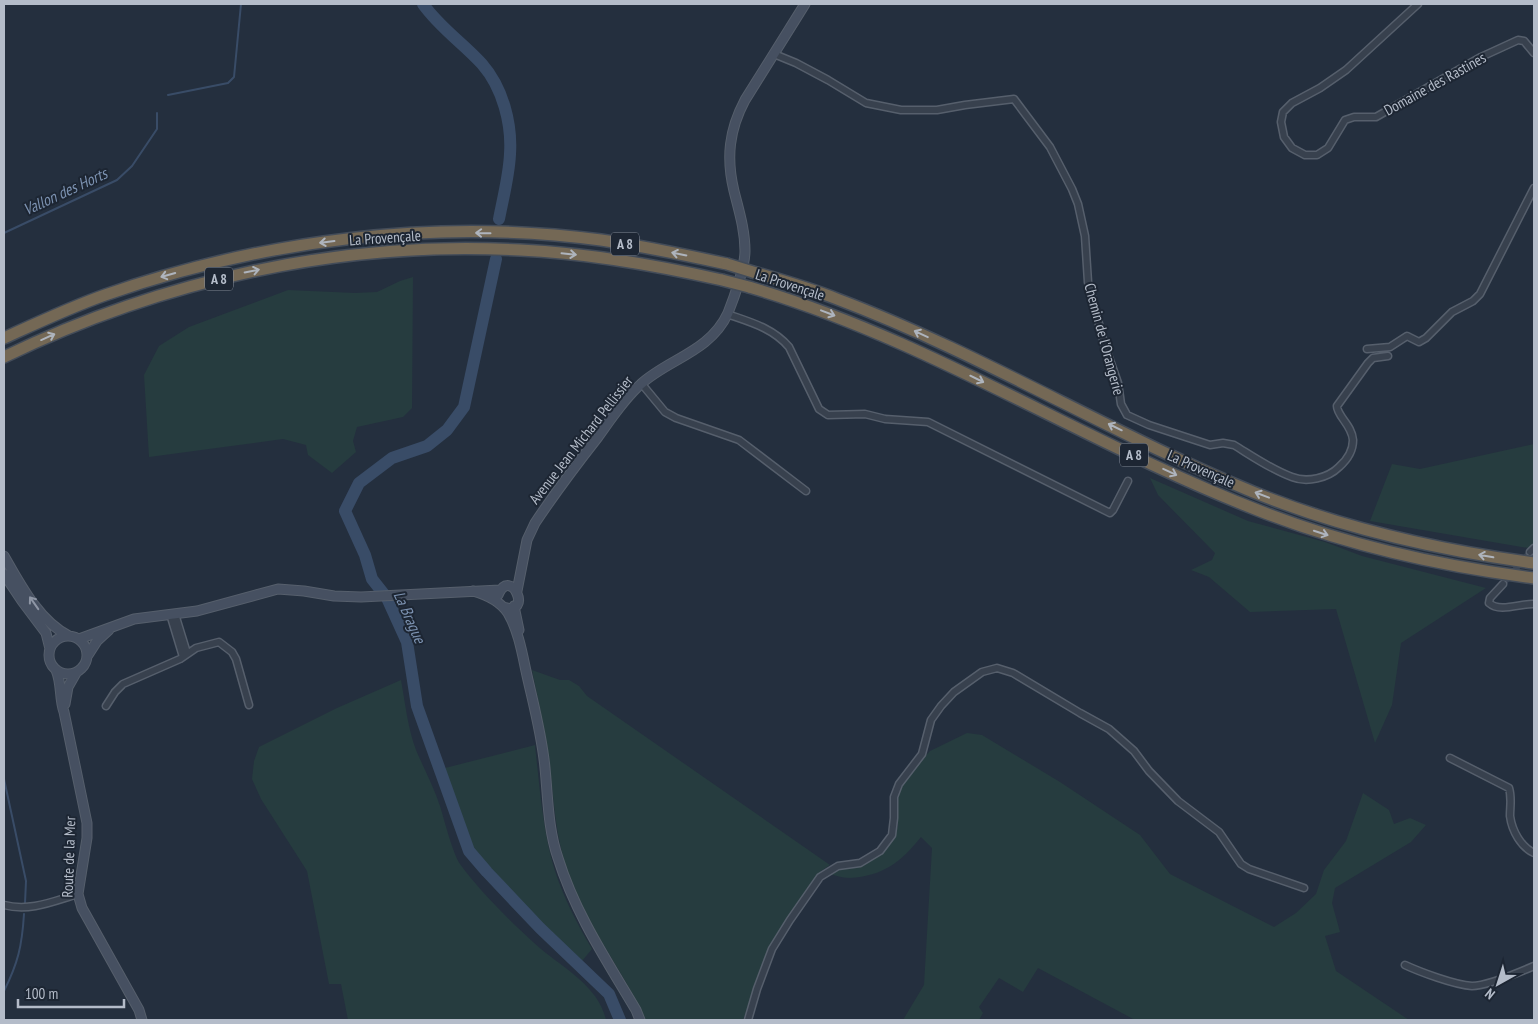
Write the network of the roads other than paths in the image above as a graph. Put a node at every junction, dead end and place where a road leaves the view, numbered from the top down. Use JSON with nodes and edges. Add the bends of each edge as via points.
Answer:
{"nodes":[{"id":1,"x":804,"y":4,"type":"edge"},
{"id":2,"x":1418,"y":4,"type":"edge"},
{"id":3,"x":1534,"y":53,"type":"edge"},
{"id":4,"x":774,"y":54,"type":"junction"},
{"id":5,"x":1534,"y":188,"type":"edge"},
{"id":6,"x":727,"y":314,"type":"junction"},
{"id":7,"x":4,"y":338,"type":"edge"},
{"id":8,"x":1367,"y":349,"type":"dead end"},
{"id":9,"x":1388,"y":356,"type":"dead end"},
{"id":10,"x":4,"y":357,"type":"edge"},
{"id":11,"x":641,"y":384,"type":"junction"},
{"id":12,"x":1128,"y":481,"type":"dead end"},
{"id":13,"x":806,"y":491,"type":"dead end"},
{"id":14,"x":1533,"y":554,"type":"edge"},
{"id":15,"x":4,"y":556,"type":"edge"},
{"id":16,"x":4,"y":574,"type":"edge"},
{"id":17,"x":1534,"y":578,"type":"edge"},
{"id":18,"x":1503,"y":584,"type":"tunnel mouth"},
{"id":19,"x":508,"y":589,"type":"junction"},
{"id":20,"x":473,"y":592,"type":"junction"},
{"id":21,"x":501,"y":604,"type":"junction"},
{"id":22,"x":1534,"y":604,"type":"edge"},
{"id":23,"x":514,"y":606,"type":"junction"},
{"id":24,"x":173,"y":614,"type":"junction"},
{"id":25,"x":113,"y":627,"type":"junction"},
{"id":26,"x":69,"y":636,"type":"junction"},
{"id":27,"x":79,"y":639,"type":"junction"},
{"id":28,"x":521,"y":648,"type":"junction"},
{"id":29,"x":50,"y":649,"type":"junction"},
{"id":30,"x":88,"y":655,"type":"junction"},
{"id":31,"x":185,"y":655,"type":"junction"},
{"id":32,"x":56,"y":670,"type":"junction"},
{"id":33,"x":76,"y":673,"type":"junction"},
{"id":34,"x":249,"y":705,"type":"dead end"},
{"id":35,"x":106,"y":706,"type":"dead end"},
{"id":36,"x":64,"y":712,"type":"junction"},
{"id":37,"x":1450,"y":758,"type":"dead end"},
{"id":38,"x":1534,"y":853,"type":"edge"},
{"id":39,"x":1304,"y":888,"type":"dead end"},
{"id":40,"x":78,"y":894,"type":"junction"},
{"id":41,"x":4,"y":905,"type":"edge"},
{"id":42,"x":1405,"y":964,"type":"dead end"},
{"id":43,"x":1534,"y":966,"type":"edge"},
{"id":44,"x":142,"y":1020,"type":"edge"},
{"id":45,"x":640,"y":1020,"type":"edge"},
{"id":46,"x":748,"y":1020,"type":"edge"}],
"edges":[{"from":1,"to":4,"type":"street","name":"Avenue Jean Michard Pellissier"},
{"from":2,"to":3,"type":"street","name":"Domaine des Rastines","via":[[1346,70],[1292,103],[1284,112],[1281,122],[1284,137],[1292,148],[1304,155],[1317,155],[1328,148],[1345,120],[1376,117],[1481,57],[1518,40],[1524,41]]},
{"from":4,"to":6,"type":"street","name":"Avenue Jean Michard Pellissier","via":[[736,116],[732,130],[730,169],[742,221],[745,253]]},
{"from":4,"to":9,"type":"street","name":"Chemin de l'Orangerie","via":[[866,103],[901,110],[937,110],[1014,99],[1050,147],[1078,204],[1085,236],[1088,282],[1118,383],[1121,404],[1127,415],[1210,445],[1223,443],[1234,446],[1294,478],[1316,479],[1331,474],[1350,454],[1351,429],[1337,406],[1368,363],[1374,358]]},
{"from":5,"to":8,"type":"street","via":[[1473,302],[1452,312],[1419,342],[1408,336],[1390,347]]},
{"from":6,"to":11,"type":"street","name":"Avenue Jean Michard Pellissier","via":[[715,331],[689,354]]},
{"from":6,"to":12,"type":"street","via":[[781,338],[789,347],[819,409],[828,415],[865,414],[928,422],[1110,513]]},
{"from":14,"to":7,"type":"highway","name":"La Provençale","number":"A 8","one_way":true,"bridge":true,"via":[[1458,551],[1387,536],[1322,517],[1191,464],[963,354],[836,298],[727,264],[599,240],[446,232],[302,245],[201,266],[103,296]]},
{"from":10,"to":17,"type":"highway","name":"La Provençale","number":"A 8","one_way":true,"bridge":true,"via":[[68,327],[153,297],[237,274],[322,259],[447,249],[521,250],[638,263],[722,280],[811,306],[887,337],[1192,482],[1289,522],[1405,556]]},
{"from":11,"to":13,"type":"street","via":[[665,412],[739,440]]},
{"from":11,"to":19,"type":"street","name":"Avenue Jean Michard Pellissier","via":[[615,413],[534,522],[526,540],[522,564]]},
{"from":26,"to":15,"type":"street","one_way":true,"via":[[48,622]]},
{"from":16,"to":29,"type":"street","via":[[46,633]]},
{"from":18,"to":22,"type":"street","via":[[1490,598],[1489,603],[1493,606]]},
{"from":19,"to":20,"type":"street"},
{"from":19,"to":21,"type":"street","via":[[497,596]]},
{"from":19,"to":23,"type":"street","via":[[519,597]]},
{"from":20,"to":21,"type":"street"},
{"from":20,"to":24,"type":"street","via":[[361,598],[278,589],[198,611]]},
{"from":21,"to":23,"type":"street"},
{"from":21,"to":28,"type":"street","via":[[512,622]]},
{"from":23,"to":28,"type":"street"},
{"from":24,"to":25,"type":"street","via":[[134,619]]},
{"from":24,"to":31,"type":"street"},
{"from":25,"to":27,"type":"street"},
{"from":25,"to":30,"type":"street","via":[[97,641]]},
{"from":26,"to":27,"type":"street"},
{"from":26,"to":29,"type":"street","via":[[57,639]]},
{"from":27,"to":30,"type":"street"},
{"from":28,"to":45,"type":"street","via":[[542,746],[550,827],[557,857],[580,916]]},
{"from":29,"to":32,"type":"street","via":[[50,660]]},
{"from":30,"to":33,"type":"street","via":[[85,666]]},
{"from":31,"to":34,"type":"street","via":[[210,643],[224,645],[236,659]]},
{"from":31,"to":35,"type":"street","via":[[123,684]]},
{"from":32,"to":33,"type":"street","via":[[65,674]]},
{"from":32,"to":36,"type":"street","name":"Route de la Mer"},
{"from":33,"to":36,"type":"street","via":[[68,687]]},
{"from":36,"to":40,"type":"street","name":"Route de la Mer","via":[[86,823],[87,838]]},
{"from":37,"to":38,"type":"street","via":[[1509,788],[1512,797],[1510,817],[1517,839]]},
{"from":39,"to":46,"type":"street","via":[[1241,864],[1219,832],[1178,801],[1125,742],[1109,729],[1013,673],[997,668],[982,672],[963,684],[931,720],[922,754],[899,784],[894,797],[892,835],[880,851],[860,863],[838,866],[820,877],[772,949]]},
{"from":40,"to":41,"type":"street","via":[[31,908]]},
{"from":40,"to":44,"type":"street","name":"Route de la Mer","via":[[89,923]]},
{"from":42,"to":43,"type":"street","via":[[1436,977],[1472,986]]}]}
